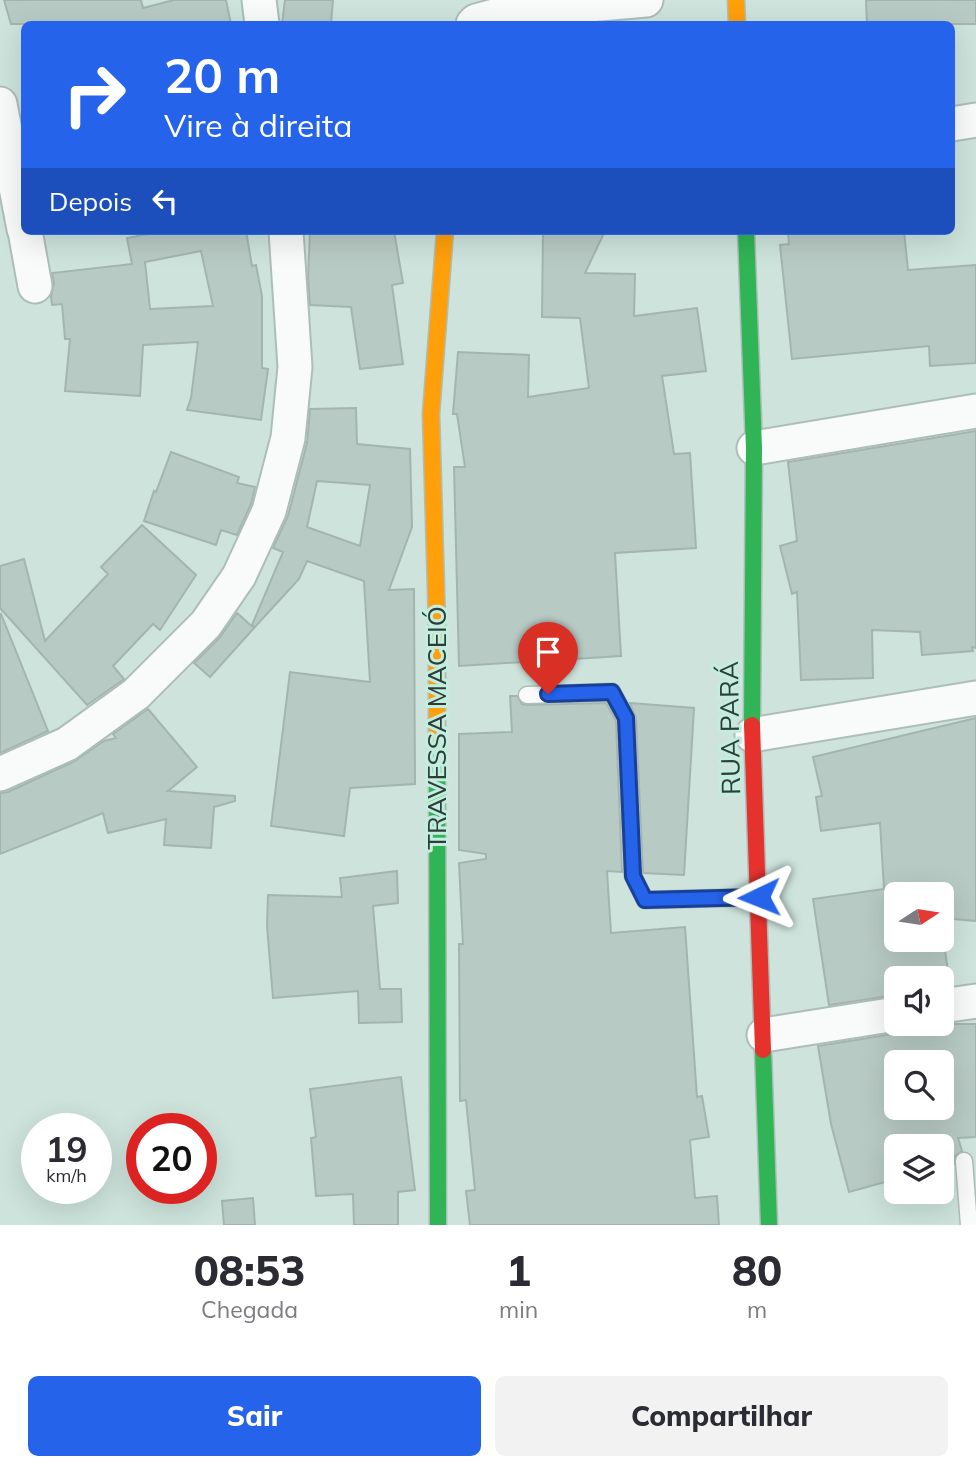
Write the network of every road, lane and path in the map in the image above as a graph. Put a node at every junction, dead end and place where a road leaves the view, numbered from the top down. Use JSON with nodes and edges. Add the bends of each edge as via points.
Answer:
{"nodes":[{"id":1,"x":258,"y":0,"type":"edge"},
{"id":2,"x":646,"y":0,"type":"edge"},
{"id":3,"x":736,"y":0,"type":"edge"},
{"id":4,"x":262,"y":21,"type":"edge"},
{"id":5,"x":476,"y":21,"type":"edge"},
{"id":6,"x":737,"y":21,"type":"edge"},
{"id":7,"x":0,"y":104,"type":"edge"},
{"id":8,"x":976,"y":120,"type":"edge"},
{"id":9,"x":955,"y":124,"type":"edge"},
{"id":10,"x":21,"y":210,"type":"edge"},
{"id":11,"x":26,"y":235,"type":"edge"},
{"id":12,"x":286,"y":235,"type":"edge"},
{"id":13,"x":445,"y":235,"type":"edge"},
{"id":14,"x":746,"y":235,"type":"edge"},
{"id":15,"x":35,"y":286,"type":"dead end"},
{"id":16,"x":976,"y":411,"type":"edge"},
{"id":17,"x":754,"y":448,"type":"junction"},
{"id":18,"x":527,"y":695,"type":"dead end"},
{"id":19,"x":976,"y":698,"type":"edge"},
{"id":20,"x":752,"y":735,"type":"junction"},
{"id":21,"x":0,"y":774,"type":"edge"},
{"id":22,"x":759,"y":897,"type":"junction"},
{"id":23,"x":976,"y":1001,"type":"edge"},
{"id":24,"x":954,"y":1004,"type":"edge"},
{"id":25,"x":884,"y":1016,"type":"edge"},
{"id":26,"x":764,"y":1035,"type":"junction"},
{"id":27,"x":964,"y":1161,"type":"dead end"},
{"id":28,"x":438,"y":1225,"type":"edge"},
{"id":29,"x":769,"y":1225,"type":"edge"},
{"id":30,"x":969,"y":1225,"type":"edge"}],
"edges":[{"from":1,"to":4,"type":"street"},
{"from":2,"to":5,"type":"street","via":[[509,12]]},
{"from":3,"to":6,"type":"street"},
{"from":7,"to":10,"type":"street"},
{"from":8,"to":9,"type":"street"},
{"from":11,"to":15,"type":"street"},
{"from":12,"to":21,"type":"street","via":[[295,367],[288,438],[269,511],[239,576],[206,624],[136,694],[67,744]]},
{"from":13,"to":28,"type":"street","name":"TRAVESSA MACEIÓ","via":[[431,414],[437,625]]},
{"from":14,"to":17,"type":"street","name":"RUA PARÁ"},
{"from":16,"to":17,"type":"street"},
{"from":17,"to":20,"type":"street","name":"RUA PARÁ"},
{"from":18,"to":22,"type":"lane","via":[[612,692],[626,718],[633,876],[645,900]]},
{"from":19,"to":20,"type":"street"},
{"from":20,"to":22,"type":"street","name":"RUA PARÁ"},
{"from":22,"to":26,"type":"street","name":"RUA PARÁ"},
{"from":23,"to":24,"type":"street"},
{"from":25,"to":26,"type":"street"},
{"from":26,"to":29,"type":"street","name":"RUA PARÁ"},
{"from":27,"to":30,"type":"lane"}]}
